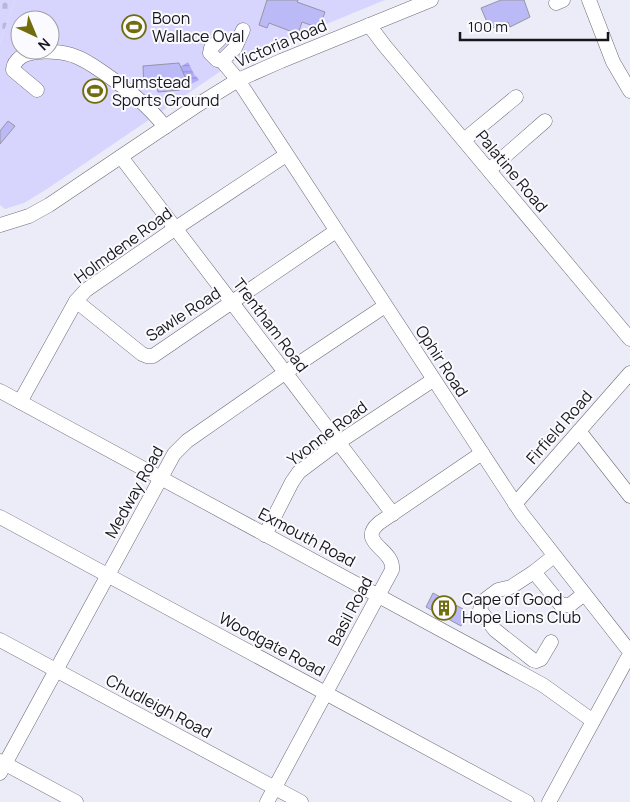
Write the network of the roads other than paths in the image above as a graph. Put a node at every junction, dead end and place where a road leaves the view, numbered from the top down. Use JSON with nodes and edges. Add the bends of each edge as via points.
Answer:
{"nodes":[{"id":1,"x":431,"y":0,"type":"edge"},
{"id":2,"x":589,"y":0,"type":"edge"},
{"id":3,"x":369,"y":25,"type":"junction"},
{"id":4,"x":243,"y":30,"type":"dead end"},
{"id":5,"x":220,"y":39,"type":"dead end"},
{"id":6,"x":222,"y":61,"type":"junction"},
{"id":7,"x":238,"y":80,"type":"junction"},
{"id":8,"x":37,"y":90,"type":"dead end"},
{"id":9,"x":630,"y":92,"type":"edge"},
{"id":10,"x":516,"y":97,"type":"dead end"},
{"id":11,"x":545,"y":121,"type":"dead end"},
{"id":12,"x":165,"y":127,"type":"junction"},
{"id":13,"x":464,"y":140,"type":"junction"},
{"id":14,"x":286,"y":155,"type":"junction"},
{"id":15,"x":122,"y":157,"type":"junction"},
{"id":16,"x":489,"y":170,"type":"junction"},
{"id":17,"x":0,"y":225,"type":"edge"},
{"id":18,"x":176,"y":228,"type":"junction"},
{"id":19,"x":336,"y":231,"type":"junction"},
{"id":20,"x":76,"y":301,"type":"junction"},
{"id":21,"x":232,"y":303,"type":"junction"},
{"id":22,"x":386,"y":306,"type":"junction"},
{"id":23,"x":630,"y":338,"type":"edge"},
{"id":24,"x":286,"y":372,"type":"junction"},
{"id":25,"x":630,"y":373,"type":"edge"},
{"id":26,"x":434,"y":380,"type":"junction"},
{"id":27,"x":0,"y":391,"type":"edge"},
{"id":28,"x":20,"y":402,"type":"junction"},
{"id":29,"x":579,"y":431,"type":"junction"},
{"id":30,"x":339,"y":442,"type":"junction"},
{"id":31,"x":482,"y":453,"type":"junction"},
{"id":32,"x":160,"y":478,"type":"junction"},
{"id":33,"x":630,"y":496,"type":"edge"},
{"id":34,"x":515,"y":504,"type":"junction"},
{"id":35,"x":393,"y":514,"type":"junction"},
{"id":36,"x":0,"y":517,"type":"edge"},
{"id":37,"x":265,"y":534,"type":"junction"},
{"id":38,"x":554,"y":556,"type":"junction"},
{"id":39,"x":534,"y":572,"type":"junction"},
{"id":40,"x":107,"y":576,"type":"junction"},
{"id":41,"x":584,"y":594,"type":"junction"},
{"id":42,"x":379,"y":596,"type":"junction"},
{"id":43,"x":0,"y":640,"type":"edge"},
{"id":44,"x":551,"y":642,"type":"dead end"},
{"id":45,"x":630,"y":652,"type":"edge"},
{"id":46,"x":630,"y":658,"type":"edge"},
{"id":47,"x":56,"y":670,"type":"junction"},
{"id":48,"x":326,"y":693,"type":"junction"},
{"id":49,"x":593,"y":722,"type":"junction"},
{"id":50,"x":2,"y":766,"type":"edge"},
{"id":51,"x":275,"y":788,"type":"junction"},
{"id":52,"x":76,"y":802,"type":"edge"},
{"id":53,"x":267,"y":802,"type":"edge"},
{"id":54,"x":301,"y":802,"type":"edge"},
{"id":55,"x":527,"y":802,"type":"edge"},
{"id":56,"x":549,"y":802,"type":"edge"}],
"edges":[{"from":1,"to":3,"type":"street","name":"Victoria Road"},
{"from":2,"to":9,"type":"street","via":[[613,62]]},
{"from":3,"to":7,"type":"street","name":"Victoria Road"},
{"from":3,"to":13,"type":"street","name":"Palatine Road"},
{"from":4,"to":6,"type":"street","via":[[235,48]]},
{"from":5,"to":6,"type":"street","name":"Ophir Road","via":[[210,51]]},
{"from":6,"to":7,"type":"street","name":"Ophir Road"},
{"from":7,"to":12,"type":"street","name":"Victoria Road"},
{"from":7,"to":14,"type":"street","name":"Ophir Road"},
{"from":8,"to":12,"type":"street","via":[[13,70],[19,58],[37,53],[71,55],[90,64],[135,96]]},
{"from":10,"to":13,"type":"street"},
{"from":11,"to":16,"type":"street"},
{"from":12,"to":15,"type":"street","name":"Victoria Road"},
{"from":13,"to":16,"type":"street","name":"Palatine Road"},
{"from":14,"to":18,"type":"street","name":"Holmdene Road"},
{"from":14,"to":19,"type":"street","name":"Ophir Road"},
{"from":15,"to":17,"type":"street","name":"Victoria Road","via":[[40,211]]},
{"from":15,"to":18,"type":"street","name":"Trentham Road"},
{"from":16,"to":23,"type":"street","name":"Palatine Road"},
{"from":18,"to":20,"type":"street","name":"Holmdene Road","via":[[92,285]]},
{"from":18,"to":21,"type":"street","name":"Trentham Road"},
{"from":19,"to":21,"type":"street","name":"Sawle Road"},
{"from":19,"to":22,"type":"street","name":"Ophir Road"},
{"from":20,"to":21,"type":"street","name":"Sawle Road","via":[[150,357]]},
{"from":20,"to":28,"type":"street","name":"Holmdene Road"},
{"from":21,"to":24,"type":"street","name":"Trentham Road"},
{"from":22,"to":24,"type":"street","name":"Medway Road"},
{"from":22,"to":26,"type":"street","name":"Ophir Road"},
{"from":24,"to":30,"type":"street","name":"Trentham Road"},
{"from":24,"to":32,"type":"street","name":"Medway Road","via":[[182,446]]},
{"from":25,"to":29,"type":"street","name":"Firfield Road"},
{"from":26,"to":30,"type":"street","name":"Yvonne Road"},
{"from":26,"to":31,"type":"street","name":"Ophir Road"},
{"from":27,"to":28,"type":"street","name":"Exmouth Road"},
{"from":28,"to":32,"type":"street","name":"Exmouth Road"},
{"from":29,"to":33,"type":"street"},
{"from":29,"to":34,"type":"street","name":"Firfield Road"},
{"from":30,"to":35,"type":"street","name":"Trentham Road"},
{"from":30,"to":37,"type":"street","name":"Yvonne Road","via":[[295,477]]},
{"from":31,"to":34,"type":"street","name":"Ophir Road"},
{"from":31,"to":35,"type":"street","name":"Basil Road"},
{"from":32,"to":37,"type":"street","name":"Exmouth Road"},
{"from":32,"to":40,"type":"street","name":"Medway Road"},
{"from":34,"to":38,"type":"street","name":"Ophir Road"},
{"from":35,"to":42,"type":"street","name":"Basil Road","via":[[372,532],[374,542],[392,564]]},
{"from":36,"to":40,"type":"street","name":"Woodgate Road"},
{"from":37,"to":42,"type":"street","name":"Exmouth Road"},
{"from":38,"to":39,"type":"street"},
{"from":38,"to":41,"type":"street","name":"Ophir Road"},
{"from":39,"to":41,"type":"street","via":[[561,606],[567,606]]},
{"from":39,"to":44,"type":"street","via":[[510,587],[498,590],[482,602],[480,610],[494,629],[533,660],[542,660]]},
{"from":40,"to":47,"type":"street","name":"Medway Road"},
{"from":40,"to":48,"type":"street","name":"Woodgate Road"},
{"from":41,"to":45,"type":"street","name":"Ophir Road"},
{"from":42,"to":48,"type":"street","name":"Basil Road"},
{"from":42,"to":49,"type":"street","name":"Exmouth Road","via":[[543,685]]},
{"from":43,"to":47,"type":"street","name":"Chudleigh Road"},
{"from":46,"to":49,"type":"street"},
{"from":47,"to":50,"type":"street","name":"Medway Road"},
{"from":47,"to":51,"type":"street","name":"Chudleigh Road"},
{"from":48,"to":51,"type":"street","name":"Basil Road"},
{"from":48,"to":55,"type":"street","name":"Woodgate Road"},
{"from":49,"to":56,"type":"street"},
{"from":50,"to":52,"type":"street"},
{"from":51,"to":53,"type":"street","name":"Basil Road"},
{"from":51,"to":54,"type":"street","name":"Chudleigh Road"}]}
